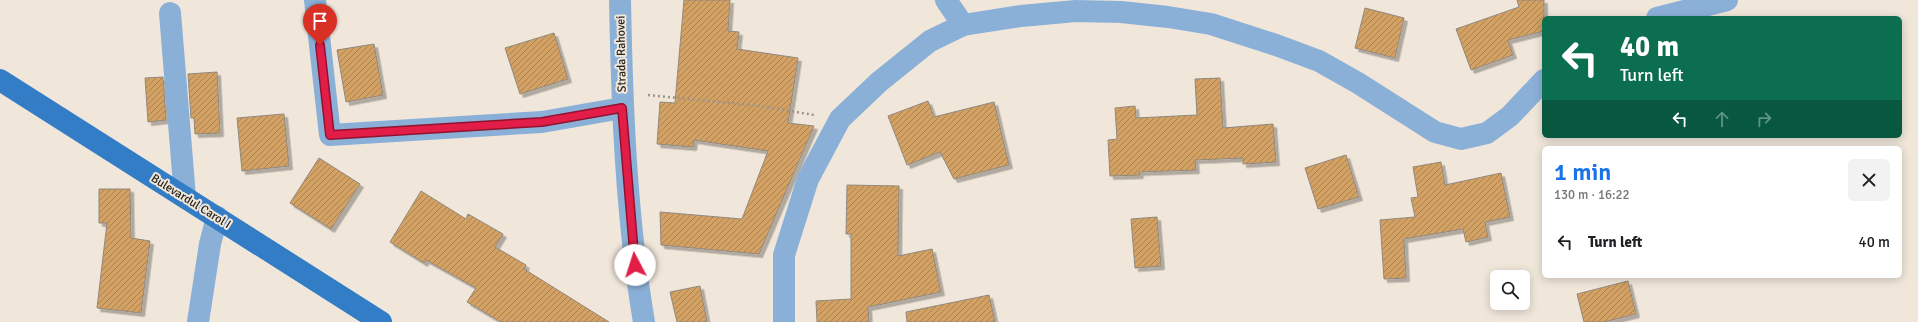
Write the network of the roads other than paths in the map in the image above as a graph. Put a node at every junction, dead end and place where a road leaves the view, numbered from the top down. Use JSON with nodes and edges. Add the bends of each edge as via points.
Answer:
{"nodes":[{"id":1,"x":315,"y":0,"type":"edge"},
{"id":2,"x":620,"y":0,"type":"edge"},
{"id":3,"x":946,"y":0,"type":"edge"},
{"id":4,"x":1727,"y":0,"type":"edge"},
{"id":5,"x":170,"y":13,"type":"dead end"},
{"id":6,"x":1664,"y":16,"type":"edge"},
{"id":7,"x":963,"y":25,"type":"junction"},
{"id":8,"x":0,"y":80,"type":"edge"},
{"id":9,"x":1542,"y":82,"type":"edge"},
{"id":10,"x":622,"y":100,"type":"junction"},
{"id":11,"x":185,"y":197,"type":"junction"},
{"id":12,"x":217,"y":217,"type":"junction"},
{"id":13,"x":198,"y":322,"type":"edge"},
{"id":14,"x":381,"y":322,"type":"edge"},
{"id":15,"x":644,"y":322,"type":"edge"},
{"id":16,"x":784,"y":322,"type":"edge"}],
"edges":[{"from":1,"to":10,"type":"street","via":[[330,135],[542,122]]},
{"from":2,"to":10,"type":"street","name":"Strada Rahovei"},
{"from":3,"to":7,"type":"street"},
{"from":4,"to":6,"type":"street"},
{"from":5,"to":11,"type":"street"},
{"from":7,"to":9,"type":"street","via":[[1076,11],[1121,12],[1211,24],[1319,61],[1435,132],[1461,139],[1487,133],[1510,116]]},
{"from":7,"to":16,"type":"street","via":[[930,41],[879,82],[840,119],[808,179],[784,255]]},
{"from":8,"to":11,"type":"main road","name":"Bulevardul Carol I"},
{"from":10,"to":15,"type":"street","name":"Strada Rahovei","via":[[637,281]]},
{"from":11,"to":12,"type":"main road","name":"Bulevardul Carol I"},
{"from":12,"to":13,"type":"street","via":[[210,244]]},
{"from":12,"to":14,"type":"main road","name":"Bulevardul Carol I"}]}
